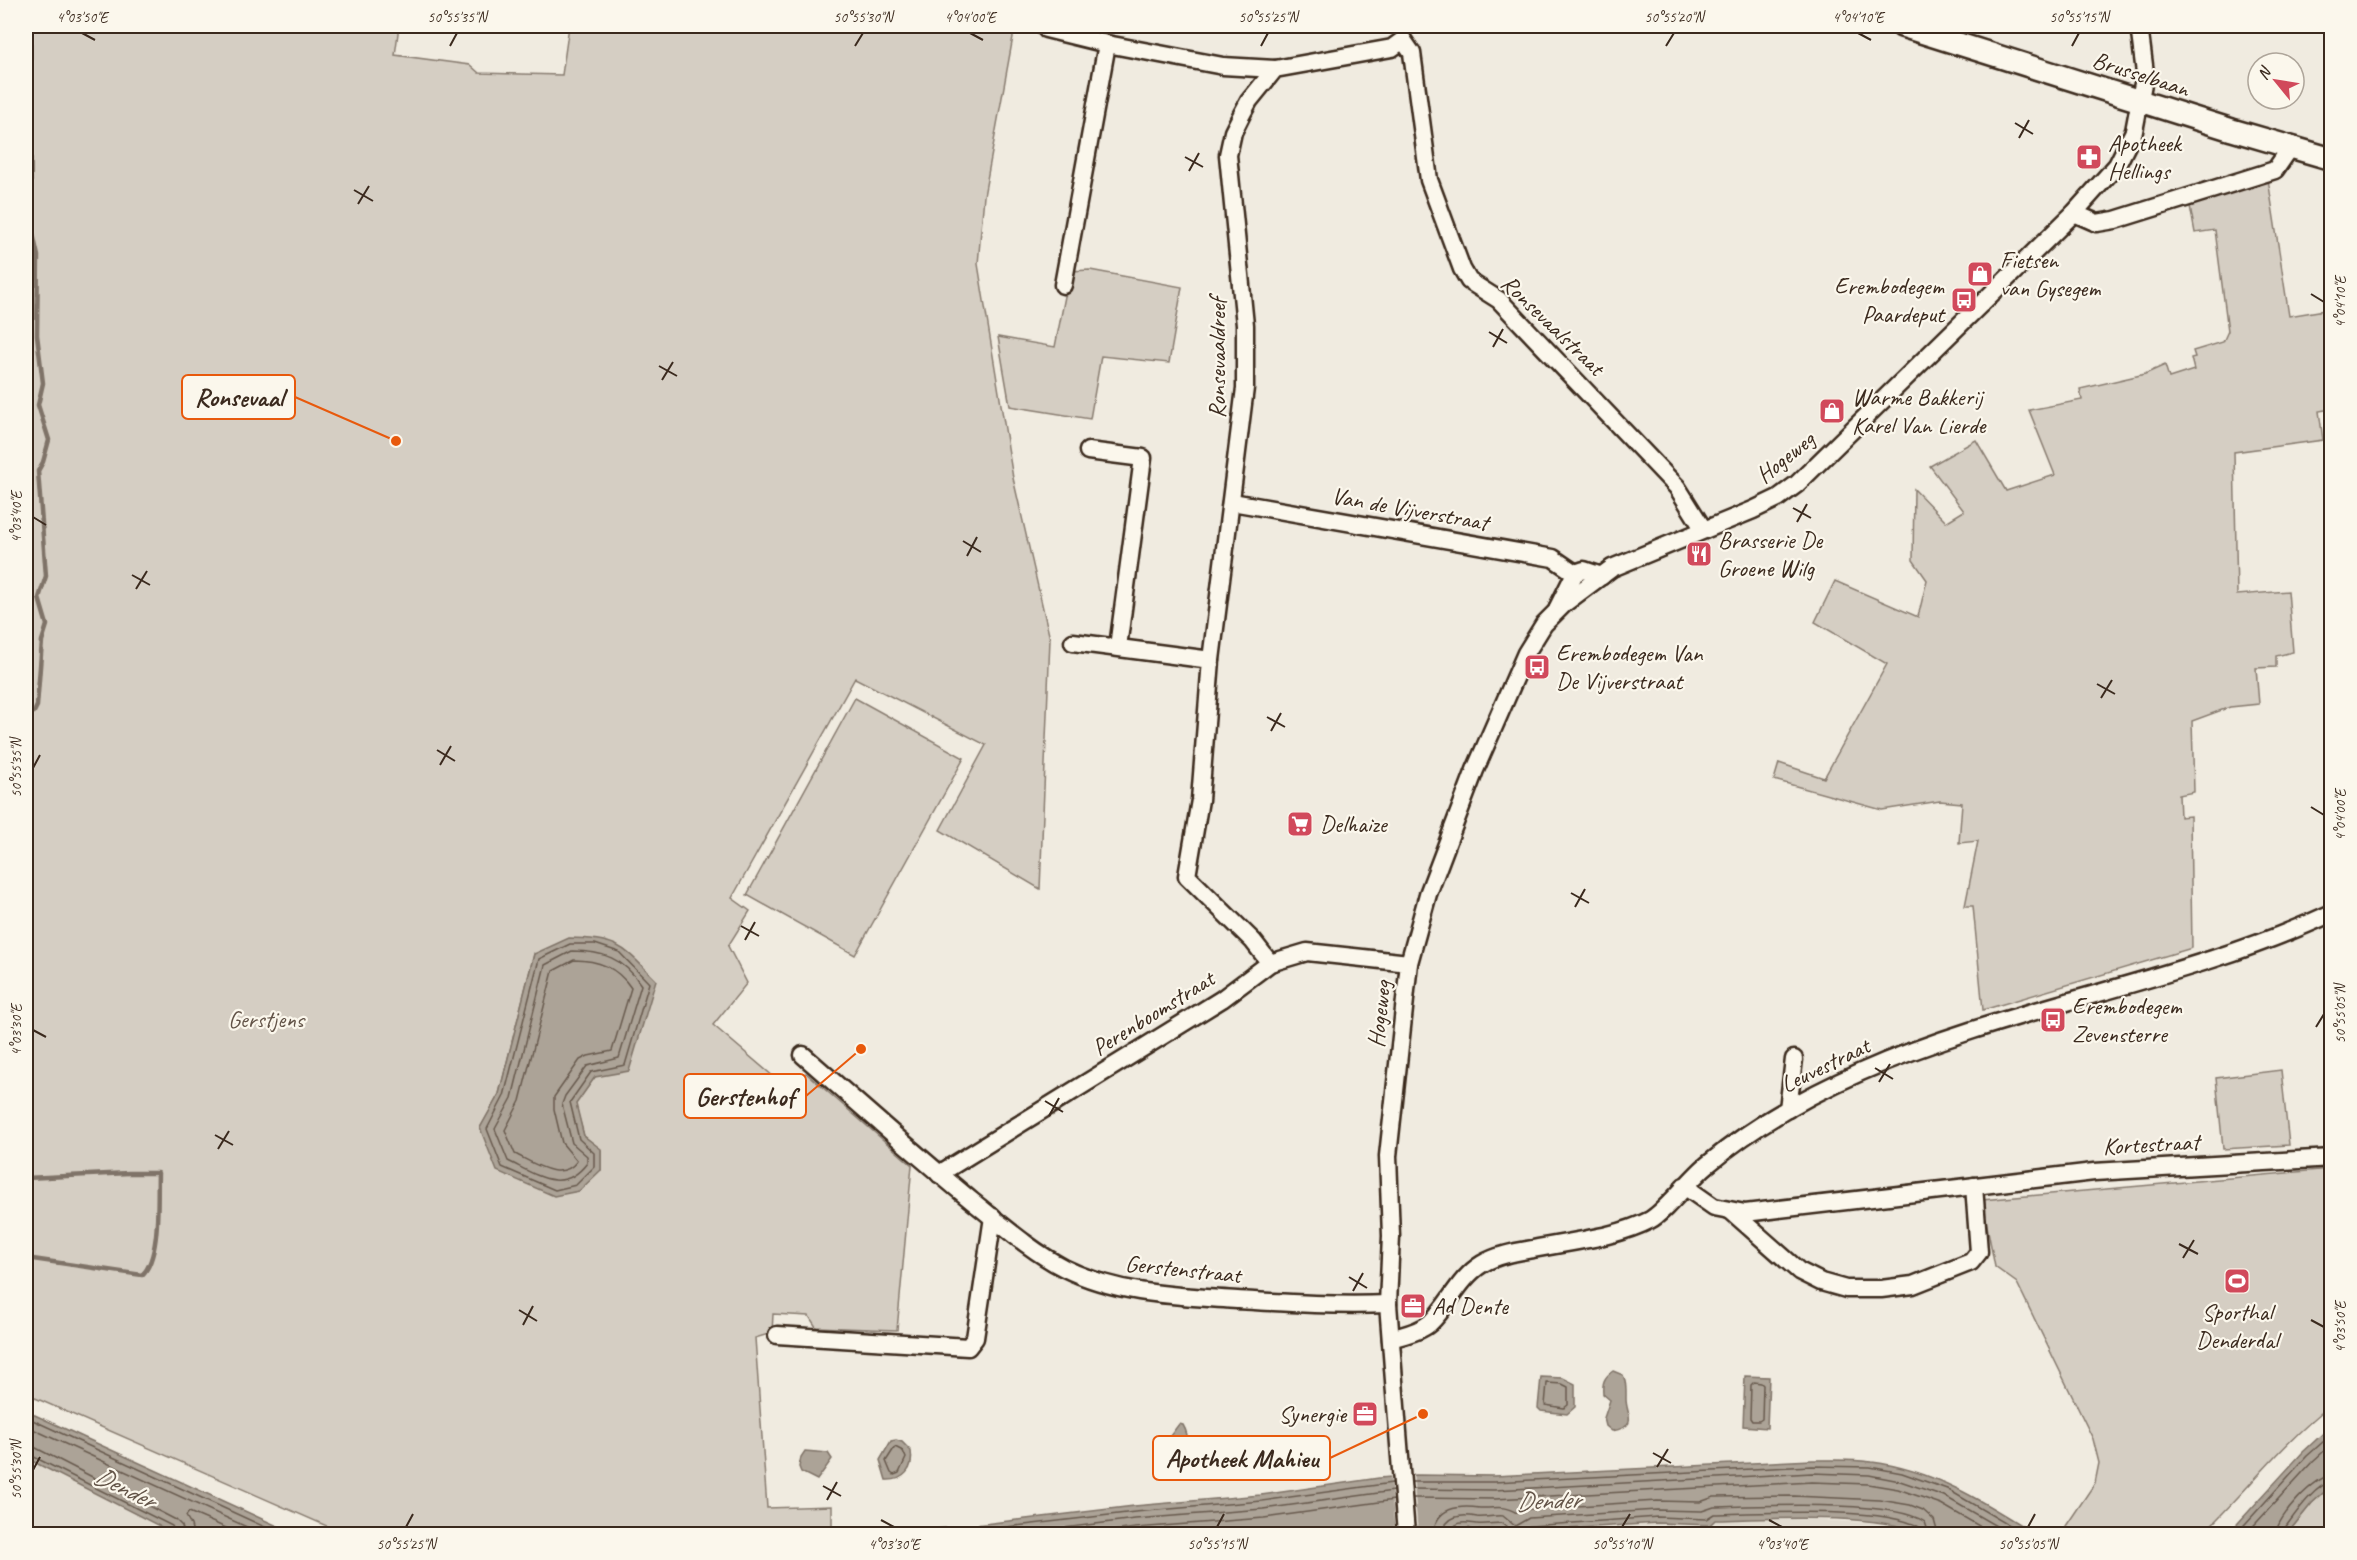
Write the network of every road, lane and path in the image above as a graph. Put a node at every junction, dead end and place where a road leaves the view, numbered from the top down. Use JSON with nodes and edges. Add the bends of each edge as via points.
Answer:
{"nodes":[{"id":1,"x":1902,"y":26,"type":"edge"},
{"id":2,"x":2139,"y":26,"type":"edge"},
{"id":3,"x":1046,"y":29,"type":"dead end"},
{"id":4,"x":1407,"y":33,"type":"edge"},
{"id":5,"x":1107,"y":44,"type":"junction"},
{"id":6,"x":1275,"y":69,"type":"junction"},
{"id":7,"x":2141,"y":101,"type":"junction"},
{"id":8,"x":2291,"y":147,"type":"junction"},
{"id":9,"x":2331,"y":159,"type":"edge"},
{"id":10,"x":2074,"y":213,"type":"junction"},
{"id":11,"x":1063,"y":285,"type":"dead end"},
{"id":12,"x":1088,"y":451,"type":"dead end"},
{"id":13,"x":1232,"y":502,"type":"junction"},
{"id":14,"x":1704,"y":530,"type":"junction"},
{"id":15,"x":1575,"y":573,"type":"junction"},
{"id":16,"x":1602,"y":576,"type":"junction"},
{"id":17,"x":1555,"y":613,"type":"junction"},
{"id":18,"x":1073,"y":642,"type":"dead end"},
{"id":19,"x":1118,"y":647,"type":"junction"},
{"id":20,"x":1211,"y":660,"type":"junction"},
{"id":21,"x":2331,"y":913,"type":"edge"},
{"id":22,"x":1270,"y":963,"type":"junction"},
{"id":23,"x":1409,"y":963,"type":"junction"},
{"id":24,"x":803,"y":1055,"type":"dead end"},
{"id":25,"x":1794,"y":1059,"type":"dead end"},
{"id":26,"x":1788,"y":1109,"type":"junction"},
{"id":27,"x":2331,"y":1158,"type":"edge"},
{"id":28,"x":939,"y":1173,"type":"junction"},
{"id":29,"x":1684,"y":1186,"type":"junction"},
{"id":30,"x":1974,"y":1186,"type":"junction"},
{"id":31,"x":1731,"y":1210,"type":"junction"},
{"id":32,"x":993,"y":1217,"type":"junction"},
{"id":33,"x":1388,"y":1304,"type":"junction"},
{"id":34,"x":777,"y":1335,"type":"dead end"},
{"id":35,"x":1391,"y":1339,"type":"junction"},
{"id":36,"x":1406,"y":1534,"type":"edge"}],
"edges":[{"from":1,"to":7,"type":"main road","name":"Brusselbaan"},
{"from":2,"to":7,"type":"street","name":"Hogeweg","via":[[2145,73]]},
{"from":3,"to":5,"type":"street"},
{"from":4,"to":6,"type":"street","via":[[1392,48]]},
{"from":4,"to":14,"type":"street","name":"Ronsevaalstraat","via":[[1429,180],[1469,281],[1499,300],[1670,479]]},
{"from":5,"to":6,"type":"street","via":[[1223,66]]},
{"from":5,"to":11,"type":"street"},
{"from":6,"to":13,"type":"street","name":"Ronsevaaldreef","via":[[1249,100],[1233,132],[1228,155],[1245,336],[1245,388]]},
{"from":7,"to":8,"type":"main road","name":"Brusselbaan"},
{"from":7,"to":10,"type":"street","name":"Hogeweg","via":[[2134,131],[2117,165]]},
{"from":8,"to":9,"type":"main road","name":"Brusselbaan"},
{"from":8,"to":10,"type":"street","via":[[2275,170],[2115,220],[2097,223]]},
{"from":10,"to":14,"type":"street","name":"Hogeweg","via":[[1797,484],[1778,498]]},
{"from":12,"to":19,"type":"street","via":[[1143,458]]},
{"from":13,"to":15,"type":"street","name":"Van de Vijverstraat","via":[[1553,558]]},
{"from":13,"to":20,"type":"street","name":"Ronsevaaldreef"},
{"from":14,"to":16,"type":"street","name":"Hogeweg","via":[[1612,568]]},
{"from":15,"to":16,"type":"street","via":[[1584,570]]},
{"from":15,"to":17,"type":"street","name":"Hogeweg"},
{"from":16,"to":17,"type":"street","name":"Hogeweg"},
{"from":17,"to":23,"type":"street","name":"Hogeweg","via":[[1526,653],[1475,770],[1428,894]]},
{"from":18,"to":19,"type":"street"},
{"from":19,"to":20,"type":"street"},
{"from":20,"to":22,"type":"street","name":"Ronsevaaldreef","via":[[1200,800],[1187,876]]},
{"from":21,"to":26,"type":"street","name":"Leuvestraat","via":[[2217,958],[1943,1040],[1862,1071]]},
{"from":22,"to":23,"type":"street","name":"Perenboomstraat","via":[[1307,952]]},
{"from":22,"to":28,"type":"street","name":"Perenboomstraat","via":[[1222,999]]},
{"from":23,"to":33,"type":"street","name":"Hogeweg","via":[[1388,1156]]},
{"from":24,"to":28,"type":"street","name":"Gerstenstraat"},
{"from":25,"to":26,"type":"street"},
{"from":26,"to":29,"type":"street","name":"Leuvestraat","via":[[1707,1164]]},
{"from":27,"to":30,"type":"street","name":"Kortestraat","via":[[2094,1172]]},
{"from":28,"to":32,"type":"street","name":"Gerstenstraat"},
{"from":29,"to":31,"type":"street","name":"Kortestraat","via":[[1714,1207]]},
{"from":29,"to":35,"type":"street","name":"Leuvestraat","via":[[1654,1218],[1628,1230],[1502,1255],[1481,1264],[1455,1288],[1430,1322]]},
{"from":30,"to":31,"type":"street","name":"Kortestraat","via":[[1745,1214]]},
{"from":30,"to":31,"type":"street","name":"Kortestraat","via":[[1979,1252],[1971,1262],[1913,1285],[1881,1289],[1846,1289],[1799,1271]]},
{"from":32,"to":33,"type":"street","name":"Gerstenstraat","via":[[1064,1268],[1140,1293],[1335,1306]]},
{"from":32,"to":34,"type":"street","via":[[975,1338],[968,1347]]},
{"from":33,"to":35,"type":"street","name":"Hogeweg"},
{"from":35,"to":36,"type":"street","name":"Hogeweg"}]}
